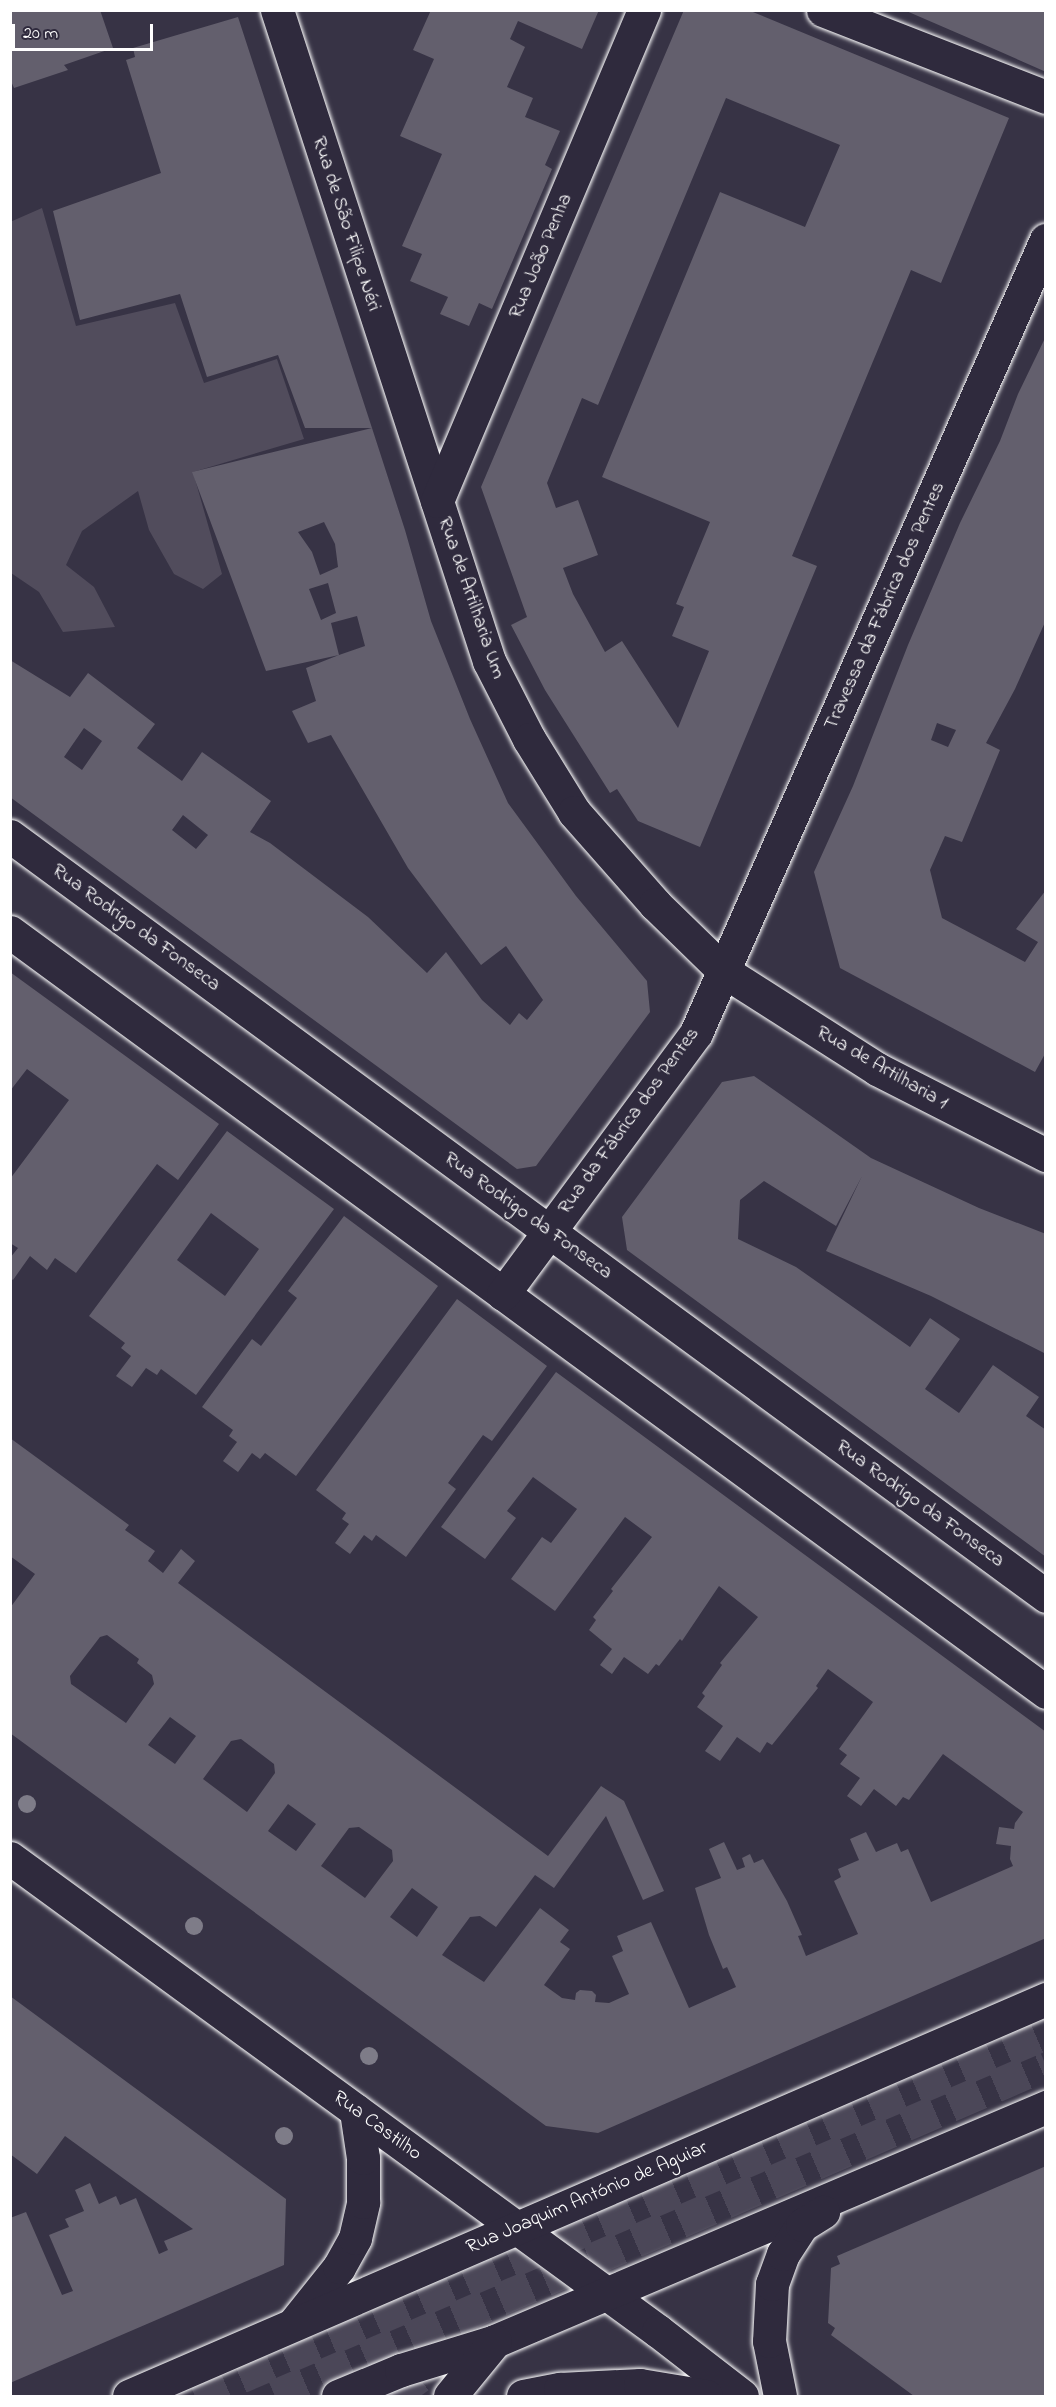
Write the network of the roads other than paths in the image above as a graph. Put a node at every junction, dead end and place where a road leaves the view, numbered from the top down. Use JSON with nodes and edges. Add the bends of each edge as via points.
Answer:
{"nodes":[{"id":1,"x":277,"y":10,"type":"edge"},
{"id":2,"x":644,"y":10,"type":"edge"},
{"id":3,"x":823,"y":10,"type":"edge"},
{"id":4,"x":1046,"y":97,"type":"edge"},
{"id":5,"x":1046,"y":240,"type":"edge"},
{"id":6,"x":416,"y":437,"type":"joint"},
{"id":7,"x":437,"y":501,"type":"junction"},
{"id":8,"x":10,"y":836,"type":"edge"},
{"id":9,"x":10,"y":932,"type":"edge"},
{"id":10,"x":724,"y":972,"type":"junction"},
{"id":11,"x":1043,"y":1147,"type":"edge"},
{"id":12,"x":549,"y":1231,"type":"junction"},
{"id":13,"x":502,"y":1294,"type":"junction"},
{"id":14,"x":1046,"y":1596,"type":"edge"},
{"id":15,"x":1046,"y":1692,"type":"edge"},
{"id":16,"x":10,"y":1858,"type":"edge"},
{"id":17,"x":1046,"y":1999,"type":"edge"},
{"id":18,"x":1046,"y":2107,"type":"edge"},
{"id":19,"x":356,"y":2111,"type":"junction"},
{"id":20,"x":871,"y":2182,"type":"junction"},
{"id":21,"x":517,"y":2228,"type":"junction"},
{"id":22,"x":607,"y":2294,"type":"junction"},
{"id":23,"x":292,"y":2326,"type":"junction"},
{"id":24,"x":495,"y":2341,"type":"junction"},
{"id":25,"x":129,"y":2397,"type":"edge"},
{"id":26,"x":338,"y":2397,"type":"edge"},
{"id":27,"x":450,"y":2397,"type":"edge"},
{"id":28,"x":523,"y":2397,"type":"edge"},
{"id":29,"x":706,"y":2397,"type":"edge"},
{"id":30,"x":742,"y":2397,"type":"edge"},
{"id":31,"x":780,"y":2397,"type":"edge"}],
"edges":[{"from":1,"to":6,"type":"street","name":"Rua de São Filipe Néri"},
{"from":2,"to":7,"type":"street","name":"Rua João Penha"},
{"from":3,"to":4,"type":"street"},
{"from":5,"to":10,"type":"street","name":"Travessa da Fábrica dos Pentes"},
{"from":6,"to":7,"type":"street","name":"Rua de Artilharia Um"},
{"from":7,"to":10,"type":"street","name":"Rua de Artilharia Um","via":[[489,661],[528,739],[574,812],[655,904]]},
{"from":8,"to":12,"type":"street","name":"Rua Rodrigo da Fonseca"},
{"from":9,"to":13,"type":"street"},
{"from":10,"to":11,"type":"street","name":"Rua de Artilharia 1","via":[[877,1069]]},
{"from":10,"to":12,"type":"street","name":"Rua da Fábrica dos Pentes","via":[[696,1033]]},
{"from":12,"to":13,"type":"street","name":"Rua da Fábrica dos Pentes"},
{"from":12,"to":14,"type":"street","name":"Rua Rodrigo da Fonseca"},
{"from":13,"to":15,"type":"street"},
{"from":16,"to":19,"type":"street","name":"Rua Castilho"},
{"from":17,"to":21,"type":"street","name":"Rua Joaquim António de Aguiar"},
{"from":18,"to":20,"type":"street"},
{"from":19,"to":21,"type":"street","name":"Rua Castilho"},
{"from":19,"to":23,"type":"street","via":[[363,2158],[363,2202],[355,2238],[339,2267]]},
{"from":20,"to":22,"type":"street"},
{"from":20,"to":31,"type":"street","via":[[802,2225],[780,2261],[772,2284],[769,2323]]},
{"from":21,"to":22,"type":"street","name":"Rua Castilho"},
{"from":21,"to":23,"type":"street","name":"Rua Joaquim António de Aguiar"},
{"from":22,"to":24,"type":"street"},
{"from":22,"to":30,"type":"street","name":"Rua Castilho"},
{"from":23,"to":25,"type":"street","name":"Rua Joaquim António de Aguiar"},
{"from":24,"to":26,"type":"street","via":[[401,2370]]},
{"from":24,"to":27,"type":"street"},
{"from":28,"to":29,"type":"street","via":[[560,2389],[640,2385]]}]}
